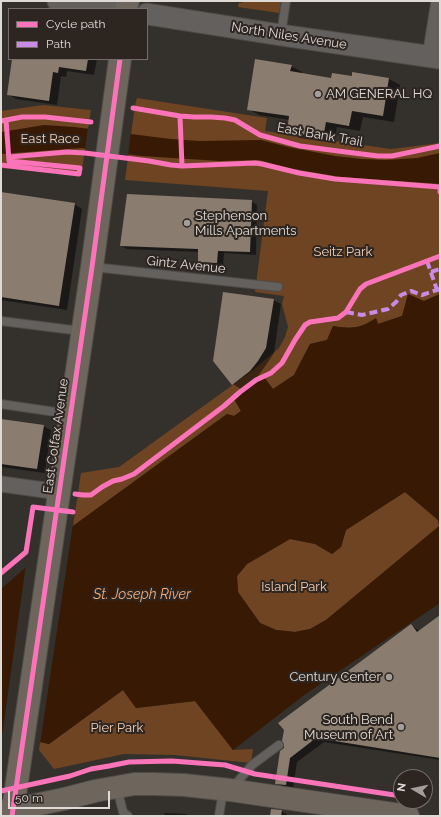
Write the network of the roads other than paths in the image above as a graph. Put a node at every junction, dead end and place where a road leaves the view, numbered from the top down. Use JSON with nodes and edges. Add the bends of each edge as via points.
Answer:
{"nodes":[{"id":1,"x":58,"y":1,"type":"edge"},
{"id":2,"x":286,"y":1,"type":"edge"},
{"id":3,"x":439,"y":1,"type":"edge"},
{"id":4,"x":106,"y":8,"type":"edge"},
{"id":5,"x":148,"y":14,"type":"edge"},
{"id":6,"x":281,"y":35,"type":"junction"},
{"id":7,"x":435,"y":57,"type":"edge"},
{"id":8,"x":120,"y":60,"type":"edge"},
{"id":9,"x":92,"y":267,"type":"junction"},
{"id":10,"x":278,"y":287,"type":"dead end"},
{"id":11,"x":1,"y":320,"type":"edge"},
{"id":12,"x":82,"y":331,"type":"junction"},
{"id":13,"x":1,"y":404,"type":"edge"},
{"id":14,"x":70,"y":414,"type":"junction"},
{"id":15,"x":1,"y":484,"type":"edge"},
{"id":16,"x":58,"y":492,"type":"junction"},
{"id":17,"x":279,"y":744,"type":"dead end"},
{"id":18,"x":117,"y":787,"type":"junction"},
{"id":19,"x":227,"y":790,"type":"junction"},
{"id":20,"x":321,"y":810,"type":"edge"},
{"id":21,"x":9,"y":812,"type":"edge"},
{"id":22,"x":128,"y":816,"type":"edge"},
{"id":23,"x":220,"y":816,"type":"edge"},
{"id":24,"x":408,"y":816,"type":"edge"}],
"edges":[{"from":1,"to":4,"type":"street"},
{"from":2,"to":6,"type":"lane"},
{"from":3,"to":7,"type":"street"},
{"from":5,"to":6,"type":"street","name":"North Niles Avenue"},
{"from":6,"to":7,"type":"street","name":"North Niles Avenue"},
{"from":8,"to":9,"type":"main road","name":"East Colfax Avenue"},
{"from":9,"to":10,"type":"lane","name":"Gintz Avenue"},
{"from":9,"to":12,"type":"main road","name":"East Colfax Avenue"},
{"from":11,"to":12,"type":"lane"},
{"from":12,"to":14,"type":"main road","name":"East Colfax Avenue"},
{"from":13,"to":14,"type":"lane"},
{"from":14,"to":16,"type":"main road","name":"East Colfax Avenue"},
{"from":15,"to":16,"type":"street"},
{"from":16,"to":21,"type":"main road","name":"East Colfax Avenue","via":[[17,782]]},
{"from":17,"to":19,"type":"lane","via":[[252,765]]},
{"from":18,"to":19,"type":"main road","via":[[155,784]]},
{"from":18,"to":21,"type":"main road","via":[[95,790]]},
{"from":18,"to":22,"type":"lane","via":[[123,812]]},
{"from":19,"to":20,"type":"main road"},
{"from":19,"to":23,"type":"lane"},
{"from":20,"to":24,"type":"main road"}]}
